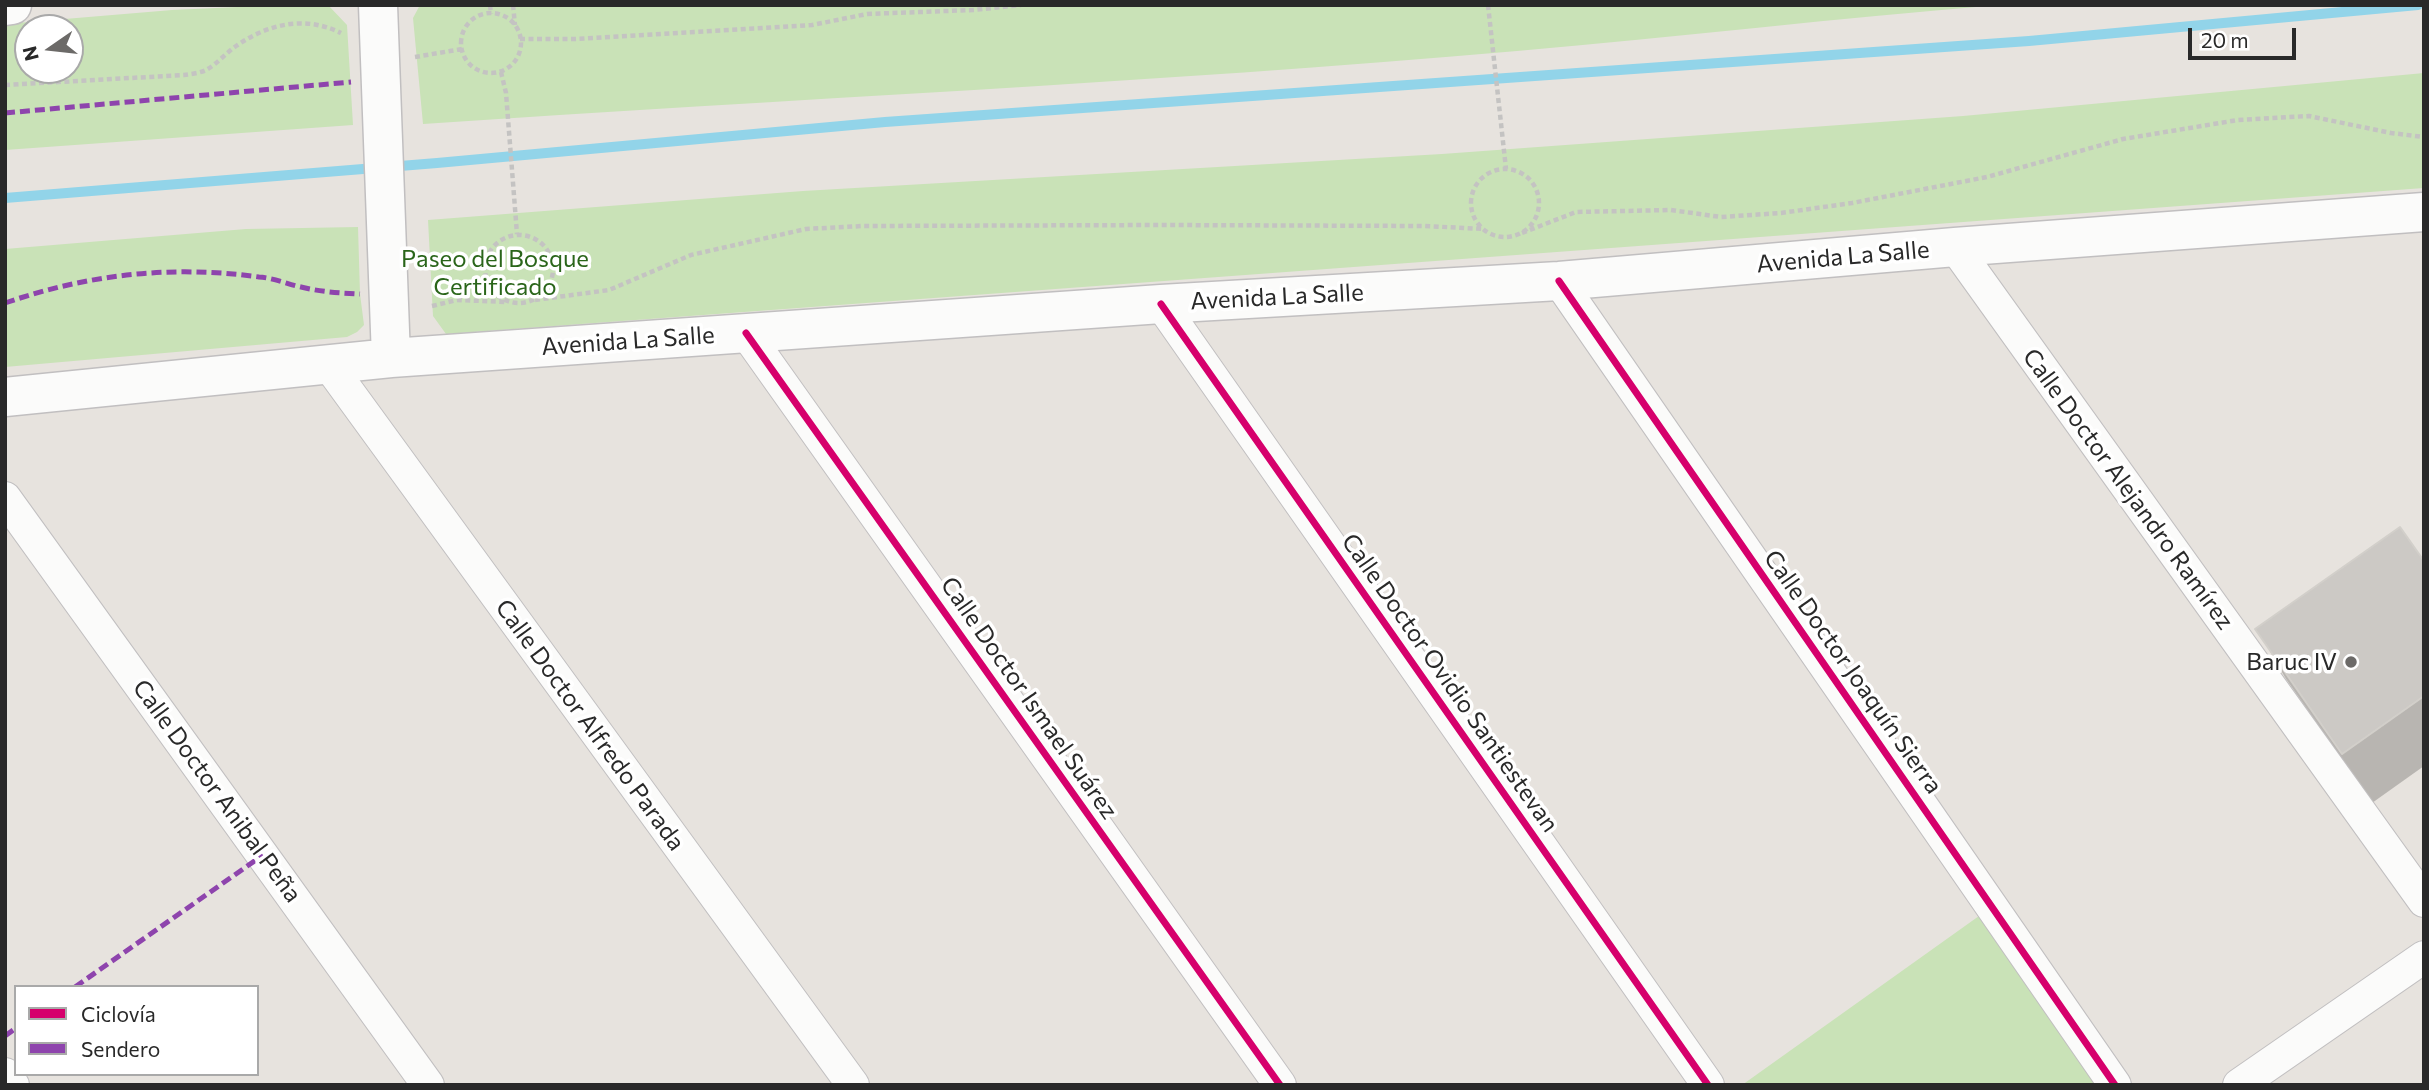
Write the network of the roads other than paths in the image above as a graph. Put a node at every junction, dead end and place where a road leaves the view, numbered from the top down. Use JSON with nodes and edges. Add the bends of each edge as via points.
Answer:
{"nodes":[{"id":1,"x":12,"y":5,"type":"edge"},
{"id":2,"x":378,"y":5,"type":"edge"},
{"id":3,"x":5,"y":6,"type":"edge"},
{"id":4,"x":2424,"y":212,"type":"edge"},
{"id":5,"x":1955,"y":247,"type":"junction"},
{"id":6,"x":1559,"y":281,"type":"junction"},
{"id":7,"x":1161,"y":304,"type":"junction"},
{"id":8,"x":746,"y":333,"type":"junction"},
{"id":9,"x":391,"y":358,"type":"junction"},
{"id":10,"x":328,"y":365,"type":"junction"},
{"id":11,"x":5,"y":397,"type":"edge"},
{"id":12,"x":5,"y":498,"type":"edge"},
{"id":13,"x":2424,"y":901,"type":"edge"},
{"id":14,"x":2424,"y":957,"type":"edge"},
{"id":15,"x":5,"y":1074,"type":"edge"},
{"id":16,"x":13,"y":1085,"type":"edge"},
{"id":17,"x":428,"y":1085,"type":"edge"},
{"id":18,"x":853,"y":1085,"type":"edge"},
{"id":19,"x":1280,"y":1085,"type":"edge"},
{"id":20,"x":1708,"y":1085,"type":"edge"},
{"id":21,"x":2115,"y":1085,"type":"edge"},
{"id":22,"x":2239,"y":1085,"type":"edge"}],
"edges":[{"from":1,"to":3,"type":"main road"},
{"from":2,"to":9,"type":"main road","via":[[398,62],[386,237]]},
{"from":4,"to":5,"type":"main road","name":"Avenida La Salle"},
{"from":5,"to":6,"type":"main road","name":"Avenida La Salle"},
{"from":5,"to":13,"type":"street","name":"Calle Doctor Alejandro Ramírez"},
{"from":6,"to":7,"type":"main road","name":"Avenida La Salle"},
{"from":6,"to":21,"type":"street","name":"Calle Doctor Joaquín Sierra"},
{"from":7,"to":8,"type":"main road","name":"Avenida La Salle"},
{"from":7,"to":20,"type":"street","name":"Calle Doctor Ovidio Santiestevan"},
{"from":8,"to":9,"type":"main road","name":"Avenida La Salle"},
{"from":8,"to":19,"type":"street","name":"Calle Doctor Ismael Suárez"},
{"from":9,"to":10,"type":"main road","name":"Avenida La Salle"},
{"from":10,"to":11,"type":"main road","name":"Avenida La Salle"},
{"from":10,"to":18,"type":"street","name":"Calle Doctor Alfredo Parada"},
{"from":12,"to":17,"type":"street","name":"Calle Doctor Anibal Peña"},
{"from":14,"to":22,"type":"street"},
{"from":15,"to":16,"type":"street"}]}
